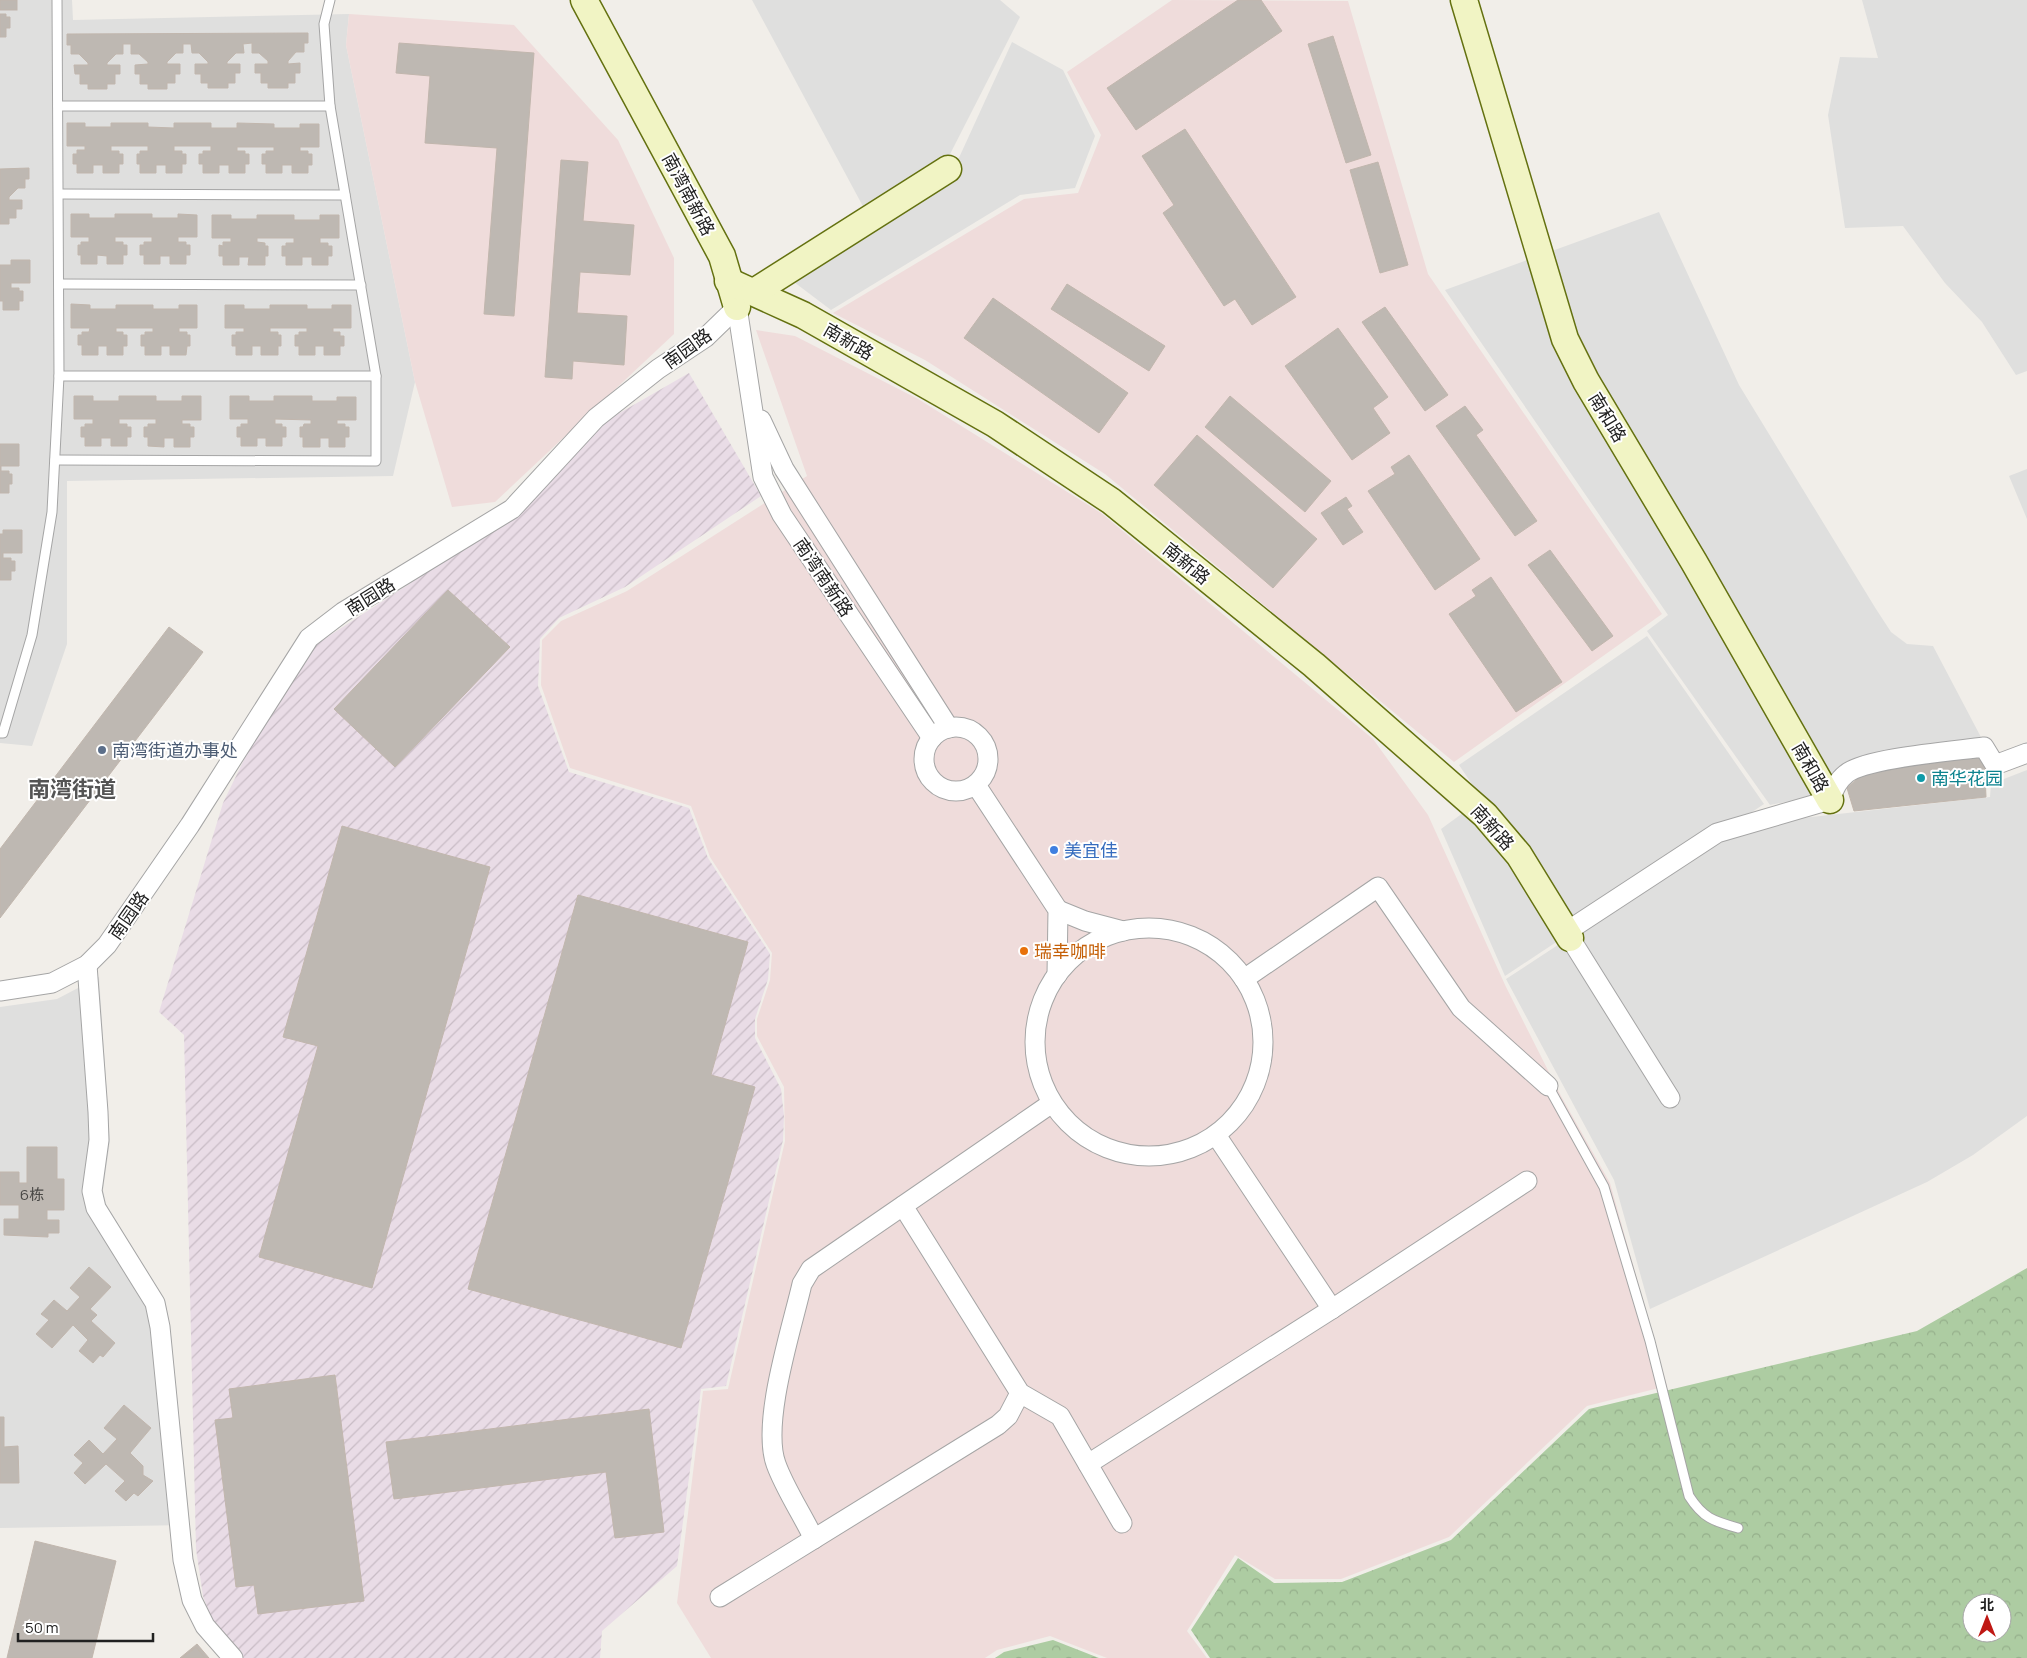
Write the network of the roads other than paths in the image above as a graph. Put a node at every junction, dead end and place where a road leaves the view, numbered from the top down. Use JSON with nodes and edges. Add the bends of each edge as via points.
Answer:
{"nodes":[{"id":1,"x":56,"y":0,"type":"edge"},
{"id":2,"x":330,"y":0,"type":"edge"},
{"id":3,"x":584,"y":0,"type":"edge"},
{"id":4,"x":609,"y":0,"type":"edge"},
{"id":5,"x":1464,"y":0,"type":"edge"},
{"id":6,"x":600,"y":29,"type":"junction"},
{"id":7,"x":58,"y":106,"type":"junction"},
{"id":8,"x":330,"y":106,"type":"junction"},
{"id":9,"x":948,"y":169,"type":"dead end"},
{"id":10,"x":59,"y":194,"type":"junction"},
{"id":11,"x":345,"y":195,"type":"junction"},
{"id":12,"x":59,"y":284,"type":"junction"},
{"id":13,"x":361,"y":285,"type":"junction"},
{"id":14,"x":745,"y":300,"type":"junction"},
{"id":15,"x":59,"y":376,"type":"junction"},
{"id":16,"x":376,"y":376,"type":"junction"},
{"id":17,"x":753,"y":402,"type":"junction"},
{"id":18,"x":55,"y":460,"type":"junction"},
{"id":19,"x":949,"y":728,"type":"junction"},
{"id":20,"x":0,"y":733,"type":"edge"},
{"id":21,"x":932,"y":738,"type":"junction"},
{"id":22,"x":2027,"y":753,"type":"edge"},
{"id":23,"x":976,"y":785,"type":"junction"},
{"id":24,"x":1830,"y":800,"type":"junction"},
{"id":25,"x":1058,"y":910,"type":"junction"},
{"id":26,"x":1123,"y":931,"type":"junction"},
{"id":27,"x":1568,"y":935,"type":"junction"},
{"id":28,"x":87,"y":965,"type":"junction"},
{"id":29,"x":1056,"y":975,"type":"junction"},
{"id":30,"x":1244,"y":979,"type":"junction"},
{"id":31,"x":0,"y":991,"type":"edge"},
{"id":32,"x":1548,"y":1086,"type":"joint"},
{"id":33,"x":1670,"y":1098,"type":"dead end"},
{"id":34,"x":1052,"y":1103,"type":"junction"},
{"id":35,"x":1216,"y":1135,"type":"junction"},
{"id":36,"x":1527,"y":1181,"type":"dead end"},
{"id":37,"x":903,"y":1206,"type":"junction"},
{"id":38,"x":1332,"y":1310,"type":"junction"},
{"id":39,"x":1020,"y":1393,"type":"junction"},
{"id":40,"x":1088,"y":1464,"type":"junction"},
{"id":41,"x":1122,"y":1522,"type":"dead end"},
{"id":42,"x":1738,"y":1528,"type":"dead end"},
{"id":43,"x":814,"y":1539,"type":"junction"},
{"id":44,"x":720,"y":1597,"type":"dead end"},
{"id":45,"x":233,"y":1658,"type":"edge"}],
"edges":[{"from":1,"to":7,"type":"lane"},
{"from":2,"to":8,"type":"lane","via":[[324,24]]},
{"from":3,"to":6,"type":"street","name":"南湾南新路"},
{"from":4,"to":6,"type":"street"},
{"from":5,"to":24,"type":"street","name":"南和路","via":[[1565,339],[1586,381]]},
{"from":6,"to":14,"type":"street","name":"南湾南新路","via":[[722,256],[728,281]]},
{"from":7,"to":8,"type":"lane"},
{"from":7,"to":10,"type":"lane"},
{"from":8,"to":11,"type":"lane"},
{"from":9,"to":14,"type":"street"},
{"from":10,"to":11,"type":"lane"},
{"from":10,"to":12,"type":"lane"},
{"from":11,"to":13,"type":"lane"},
{"from":12,"to":13,"type":"lane"},
{"from":12,"to":15,"type":"lane"},
{"from":13,"to":16,"type":"lane"},
{"from":14,"to":17,"type":"street","name":"南湾南新路"},
{"from":14,"to":27,"type":"street","name":"南新路","via":[[803,315],[995,424],[1111,501],[1314,665],[1485,815],[1519,855]]},
{"from":14,"to":28,"type":"street","name":"南园路","via":[[706,336],[596,418],[512,509],[343,612],[309,638],[190,825],[107,945]]},
{"from":15,"to":16,"type":"lane"},
{"from":15,"to":18,"type":"lane"},
{"from":16,"to":18,"type":"lane","via":[[376,461]]},
{"from":17,"to":19,"type":"street","name":"南湾南新路","via":[[784,469]]},
{"from":17,"to":21,"type":"street","name":"南湾南新路","via":[[764,477],[782,515]]},
{"from":18,"to":20,"type":"lane","via":[[52,512],[32,635],[3,733]]},
{"from":19,"to":21,"type":"street"},
{"from":19,"to":23,"type":"street","via":[[968,729],[984,743],[989,761]]},
{"from":21,"to":23,"type":"street","via":[[924,756],[928,775],[936,785],[955,792]]},
{"from":22,"to":24,"type":"street","via":[[1996,765],[1984,747],[1864,764],[1846,774],[1836,785]]},
{"from":23,"to":25,"type":"street"},
{"from":24,"to":27,"type":"street","via":[[1717,833]]},
{"from":25,"to":26,"type":"street"},
{"from":25,"to":29,"type":"street"},
{"from":26,"to":29,"type":"street","via":[[1085,948]]},
{"from":26,"to":30,"type":"street","via":[[1152,928],[1186,935],[1219,952]]},
{"from":27,"to":33,"type":"street"},
{"from":28,"to":31,"type":"street","name":"南园路","via":[[52,983]]},
{"from":28,"to":45,"type":"street","via":[[99,1140],[92,1191],[96,1208],[155,1304],[160,1326],[183,1560],[192,1600],[205,1626]]},
{"from":29,"to":34,"type":"street","via":[[1039,1009],[1034,1038],[1038,1069]]},
{"from":30,"to":32,"type":"street","via":[[1378,887],[1461,1008]]},
{"from":30,"to":35,"type":"street","via":[[1260,1014],[1263,1034],[1260,1067],[1253,1090],[1242,1109]]},
{"from":32,"to":42,"type":"lane","via":[[1604,1187],[1650,1341],[1689,1496],[1700,1512],[1716,1522]]},
{"from":34,"to":35,"type":"street","via":[[1066,1121],[1087,1138],[1123,1153],[1150,1156],[1178,1152]]},
{"from":34,"to":37,"type":"street"},
{"from":35,"to":38,"type":"street"},
{"from":36,"to":38,"type":"street"},
{"from":37,"to":39,"type":"street"},
{"from":37,"to":43,"type":"street","via":[[811,1269],[802,1284],[778,1386],[771,1432],[775,1463]]},
{"from":38,"to":40,"type":"street"},
{"from":39,"to":40,"type":"street","via":[[1060,1416]]},
{"from":39,"to":43,"type":"street","via":[[1008,1416],[998,1425]]},
{"from":40,"to":41,"type":"street"},
{"from":43,"to":44,"type":"street"}]}
